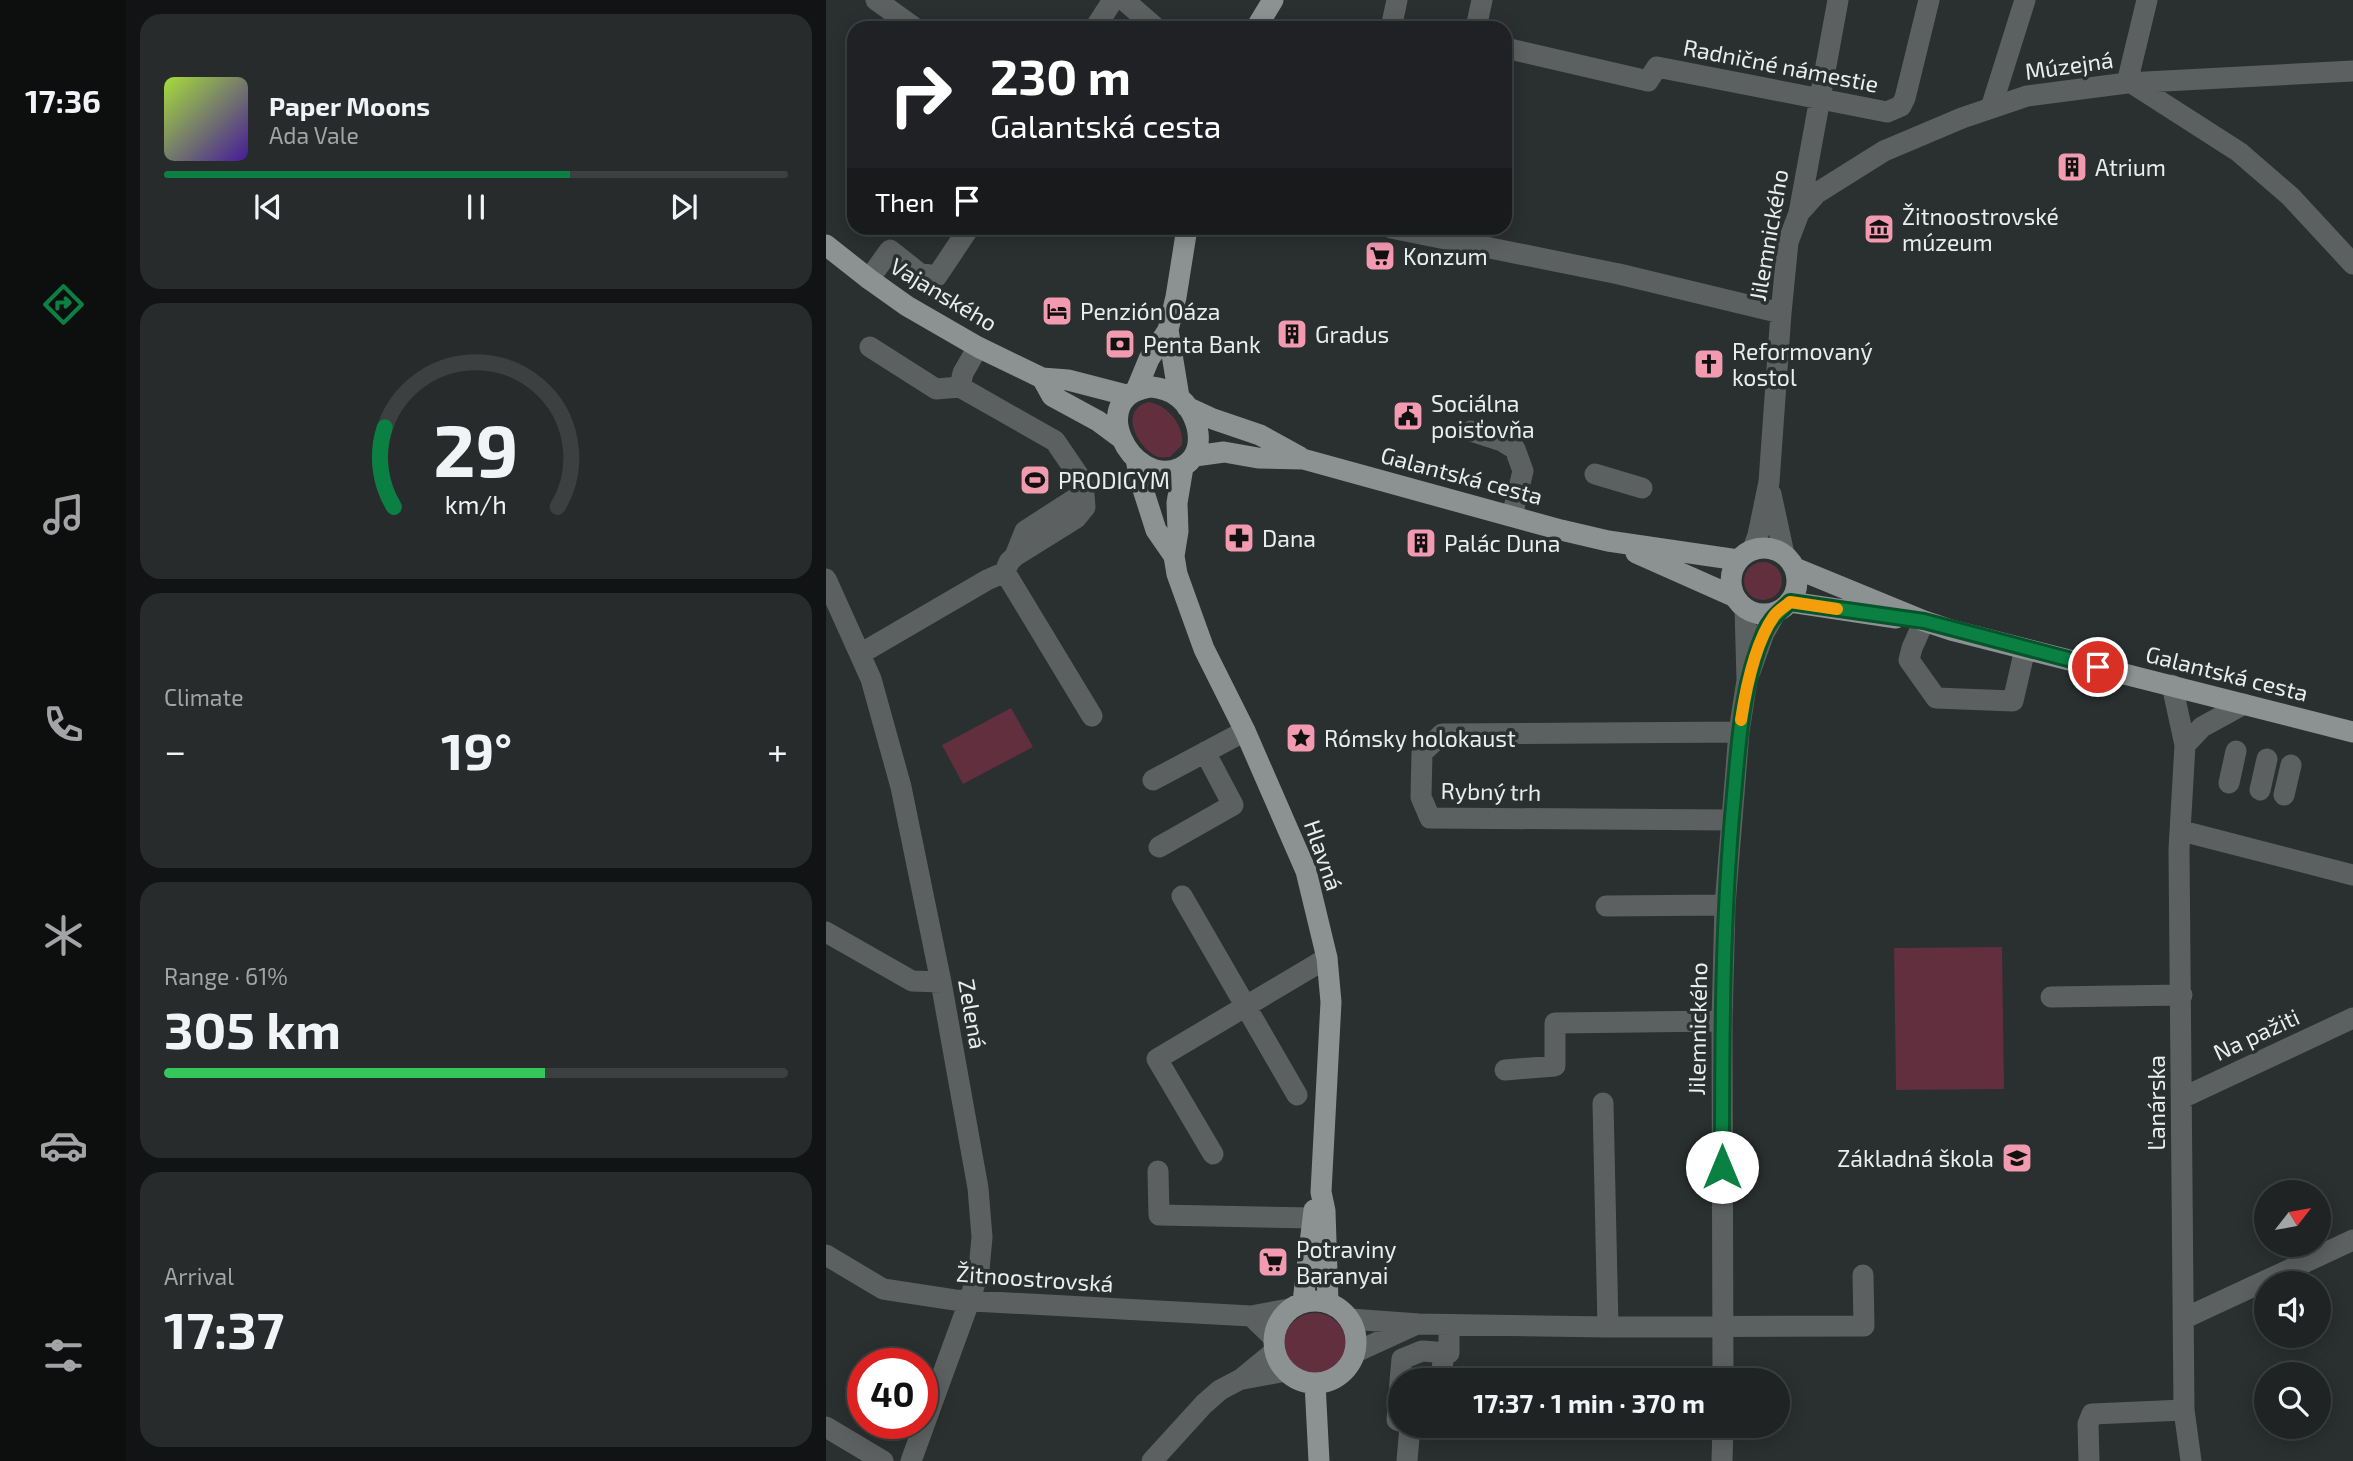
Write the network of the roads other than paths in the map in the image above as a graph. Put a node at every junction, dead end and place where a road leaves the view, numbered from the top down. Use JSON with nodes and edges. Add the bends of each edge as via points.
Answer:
{"nodes":[{"id":1,"x":876,"y":0,"type":"edge"},
{"id":2,"x":1113,"y":0,"type":"edge"},
{"id":3,"x":1124,"y":0,"type":"edge"},
{"id":4,"x":1273,"y":0,"type":"edge"},
{"id":5,"x":1397,"y":0,"type":"edge"},
{"id":6,"x":1482,"y":0,"type":"edge"},
{"id":7,"x":1838,"y":0,"type":"edge"},
{"id":8,"x":1929,"y":0,"type":"edge"},
{"id":9,"x":2025,"y":0,"type":"edge"},
{"id":10,"x":2147,"y":0,"type":"edge"},
{"id":11,"x":905,"y":21,"type":"edge"},
{"id":12,"x":1100,"y":21,"type":"edge"},
{"id":13,"x":1148,"y":21,"type":"edge"},
{"id":14,"x":1260,"y":21,"type":"edge"},
{"id":15,"x":1392,"y":21,"type":"edge"},
{"id":16,"x":1478,"y":21,"type":"edge"},
{"id":17,"x":1512,"y":48,"type":"edge"},
{"id":18,"x":2353,"y":71,"type":"edge"},
{"id":19,"x":2130,"y":83,"type":"junction"},
{"id":20,"x":1820,"y":100,"type":"junction"},
{"id":21,"x":1990,"y":108,"type":"junction"},
{"id":22,"x":1799,"y":214,"type":"junction"},
{"id":23,"x":964,"y":235,"type":"edge"},
{"id":24,"x":1186,"y":235,"type":"edge"},
{"id":25,"x":1443,"y":235,"type":"edge"},
{"id":26,"x":826,"y":245,"type":"edge"},
{"id":27,"x":2353,"y":264,"type":"edge"},
{"id":28,"x":869,"y":279,"type":"junction"},
{"id":29,"x":1781,"y":313,"type":"junction"},
{"id":30,"x":1168,"y":330,"type":"junction"},
{"id":31,"x":870,"y":347,"type":"dead end"},
{"id":32,"x":978,"y":347,"type":"junction"},
{"id":33,"x":1042,"y":379,"type":"junction"},
{"id":34,"x":960,"y":387,"type":"junction"},
{"id":35,"x":1132,"y":392,"type":"junction"},
{"id":36,"x":1183,"y":402,"type":"junction"},
{"id":37,"x":1471,"y":431,"type":"dead end"},
{"id":38,"x":1121,"y":439,"type":"junction"},
{"id":39,"x":1136,"y":459,"type":"junction"},
{"id":40,"x":1303,"y":459,"type":"junction"},
{"id":41,"x":1189,"y":461,"type":"junction"},
{"id":42,"x":1595,"y":474,"type":"dead end"},
{"id":43,"x":1769,"y":482,"type":"junction"},
{"id":44,"x":1642,"y":488,"type":"dead end"},
{"id":45,"x":1512,"y":516,"type":"junction"},
{"id":46,"x":1608,"y":541,"type":"junction"},
{"id":47,"x":1746,"y":554,"type":"junction"},
{"id":48,"x":1174,"y":556,"type":"junction"},
{"id":49,"x":1790,"y":561,"type":"junction"},
{"id":50,"x":1010,"y":564,"type":"junction"},
{"id":51,"x":827,"y":586,"type":"edge"},
{"id":52,"x":1740,"y":603,"type":"junction"},
{"id":53,"x":1783,"y":607,"type":"junction"},
{"id":54,"x":1924,"y":621,"type":"junction"},
{"id":55,"x":2025,"y":649,"type":"junction"},
{"id":56,"x":860,"y":654,"type":"junction"},
{"id":57,"x":1747,"y":680,"type":"junction"},
{"id":58,"x":2172,"y":685,"type":"junction"},
{"id":59,"x":2245,"y":704,"type":"junction"},
{"id":60,"x":1092,"y":716,"type":"dead end"},
{"id":61,"x":1245,"y":731,"type":"junction"},
{"id":62,"x":1739,"y":732,"type":"junction"},
{"id":63,"x":2353,"y":732,"type":"edge"},
{"id":64,"x":2185,"y":745,"type":"junction"},
{"id":65,"x":1205,"y":752,"type":"junction"},
{"id":66,"x":1153,"y":780,"type":"dead end"},
{"id":67,"x":2257,"y":789,"type":"joint"},
{"id":68,"x":1731,"y":820,"type":"junction"},
{"id":69,"x":2182,"y":831,"type":"junction"},
{"id":70,"x":1159,"y":847,"type":"dead end"},
{"id":71,"x":2353,"y":875,"type":"edge"},
{"id":72,"x":1182,"y":896,"type":"dead end"},
{"id":73,"x":1725,"y":905,"type":"junction"},
{"id":74,"x":1606,"y":906,"type":"dead end"},
{"id":75,"x":826,"y":932,"type":"edge"},
{"id":76,"x":1327,"y":958,"type":"junction"},
{"id":77,"x":941,"y":982,"type":"junction"},
{"id":78,"x":2182,"y":995,"type":"junction"},
{"id":79,"x":2051,"y":997,"type":"dead end"},
{"id":80,"x":1245,"y":1005,"type":"junction"},
{"id":81,"x":2353,"y":1018,"type":"edge"},
{"id":82,"x":1722,"y":1021,"type":"junction"},
{"id":83,"x":1505,"y":1070,"type":"dead end"},
{"id":84,"x":1297,"y":1095,"type":"dead end"},
{"id":85,"x":2182,"y":1098,"type":"junction"},
{"id":86,"x":1603,"y":1103,"type":"dead end"},
{"id":87,"x":1213,"y":1154,"type":"dead end"},
{"id":88,"x":1158,"y":1171,"type":"dead end"},
{"id":89,"x":1321,"y":1192,"type":"junction"},
{"id":90,"x":1314,"y":1218,"type":"junction"},
{"id":91,"x":2353,"y":1240,"type":"edge"},
{"id":92,"x":826,"y":1255,"type":"edge"},
{"id":93,"x":1863,"y":1275,"type":"dead end"},
{"id":94,"x":969,"y":1302,"type":"junction"},
{"id":95,"x":1328,"y":1302,"type":"junction"},
{"id":96,"x":1296,"y":1305,"type":"junction"},
{"id":97,"x":1251,"y":1316,"type":"junction"},
{"id":98,"x":1350,"y":1319,"type":"junction"},
{"id":99,"x":2183,"y":1320,"type":"junction"},
{"id":100,"x":1419,"y":1324,"type":"junction"},
{"id":101,"x":1449,"y":1325,"type":"junction"},
{"id":102,"x":1608,"y":1327,"type":"junction"},
{"id":103,"x":1723,"y":1327,"type":"junction"},
{"id":104,"x":1274,"y":1344,"type":"junction"},
{"id":105,"x":1356,"y":1352,"type":"junction"},
{"id":106,"x":1443,"y":1352,"type":"junction"},
{"id":107,"x":1401,"y":1368,"type":"edge"},
{"id":108,"x":1442,"y":1368,"type":"edge"},
{"id":109,"x":1723,"y":1368,"type":"edge"},
{"id":110,"x":1286,"y":1371,"type":"junction"},
{"id":111,"x":1241,"y":1379,"type":"junction"},
{"id":112,"x":1315,"y":1383,"type":"junction"},
{"id":113,"x":2184,"y":1410,"type":"junction"},
{"id":114,"x":826,"y":1427,"type":"edge"},
{"id":115,"x":1409,"y":1438,"type":"edge"},
{"id":116,"x":1723,"y":1438,"type":"edge"},
{"id":117,"x":2089,"y":1454,"type":"edge"},
{"id":118,"x":883,"y":1461,"type":"edge"},
{"id":119,"x":911,"y":1461,"type":"edge"},
{"id":120,"x":1152,"y":1461,"type":"edge"},
{"id":121,"x":1319,"y":1461,"type":"edge"},
{"id":122,"x":1407,"y":1461,"type":"edge"},
{"id":123,"x":1722,"y":1461,"type":"edge"},
{"id":124,"x":2191,"y":1461,"type":"edge"}],
"edges":[{"from":1,"to":11,"type":"street"},
{"from":2,"to":12,"type":"street"},
{"from":3,"to":13,"type":"street"},
{"from":4,"to":14,"type":"main road"},
{"from":5,"to":15,"type":"street"},
{"from":6,"to":16,"type":"street"},
{"from":7,"to":20,"type":"street","name":"Jilemnického"},
{"from":8,"to":20,"type":"street","name":"Radničné námestie","via":[[1900,106],[1880,112]]},
{"from":9,"to":21,"type":"street"},
{"from":10,"to":19,"type":"street"},
{"from":17,"to":20,"type":"street","name":"Radničné námestie","via":[[1648,81],[1657,67]]},
{"from":18,"to":19,"type":"street"},
{"from":19,"to":21,"type":"street","name":"Múzejná","via":[[2027,96]]},
{"from":19,"to":27,"type":"street","name":"Múzejná","via":[[2239,152],[2290,196]]},
{"from":20,"to":22,"type":"street","name":"Jilemnického"},
{"from":21,"to":22,"type":"street","name":"Múzejná","via":[[1884,151],[1816,193]]},
{"from":22,"to":29,"type":"street","name":"Jilemnického","via":[[1788,242]]},
{"from":23,"to":28,"type":"street","via":[[937,276],[919,273],[890,250]]},
{"from":24,"to":30,"type":"main road"},
{"from":25,"to":29,"type":"street"},
{"from":26,"to":28,"type":"main road","name":"Vajanského"},
{"from":28,"to":32,"type":"main road","name":"Vajanského"},
{"from":29,"to":43,"type":"street","name":"Jilemnického"},
{"from":30,"to":35,"type":"main road"},
{"from":30,"to":36,"type":"main road"},
{"from":31,"to":34,"type":"street","via":[[936,389]]},
{"from":32,"to":33,"type":"main road","name":"Vajanského"},
{"from":32,"to":34,"type":"street"},
{"from":33,"to":35,"type":"main road"},
{"from":33,"to":38,"type":"main road","via":[[1052,396]]},
{"from":34,"to":50,"type":"street","via":[[1055,441],[1083,482],[1085,507],[1076,518]]},
{"from":35,"to":36,"type":"main road","via":[[1166,389]]},
{"from":35,"to":38,"type":"main road","via":[[1120,405]]},
{"from":36,"to":40,"type":"main road","via":[[1213,419],[1261,435]]},
{"from":36,"to":41,"type":"main road","via":[[1198,431],[1199,444]]},
{"from":37,"to":45,"type":"street","via":[[1515,449],[1523,471]]},
{"from":38,"to":39,"type":"main road"},
{"from":39,"to":41,"type":"main road","via":[[1162,471]]},
{"from":39,"to":48,"type":"main road","via":[[1156,530]]},
{"from":40,"to":41,"type":"main road","via":[[1224,452]]},
{"from":40,"to":45,"type":"main road","name":"Galantská cesta"},
{"from":41,"to":48,"type":"main road","via":[[1177,503]]},
{"from":42,"to":44,"type":"street"},
{"from":43,"to":47,"type":"street","name":"Jilemnického","via":[[1758,535]]},
{"from":43,"to":49,"type":"street","name":"Jilemnického"},
{"from":45,"to":46,"type":"main road","name":"Galantská cesta"},
{"from":46,"to":47,"type":"main road","name":"Galantská cesta"},
{"from":46,"to":52,"type":"main road","name":"Galantská cesta"},
{"from":47,"to":49,"type":"main road","via":[[1768,547]]},
{"from":47,"to":52,"type":"main road","via":[[1731,579]]},
{"from":48,"to":61,"type":"main road","name":"Hlavná","via":[[1189,613]]},
{"from":49,"to":53,"type":"main road","via":[[1797,585]]},
{"from":49,"to":54,"type":"main road","name":"Galantská cesta"},
{"from":50,"to":56,"type":"street"},
{"from":50,"to":60,"type":"street"},
{"from":51,"to":56,"type":"street","name":"Zelená"},
{"from":52,"to":53,"type":"main road","via":[[1758,614]]},
{"from":52,"to":57,"type":"street","name":"Jilemnického"},
{"from":53,"to":54,"type":"main road","name":"Galantská cesta"},
{"from":53,"to":57,"type":"street","name":"Jilemnického","via":[[1764,633]]},
{"from":54,"to":55,"type":"main road","name":"Galantská cesta"},
{"from":54,"to":55,"type":"street","via":[[1909,660],[1936,698],[2013,701]]},
{"from":55,"to":58,"type":"main road","name":"Galantská cesta"},
{"from":56,"to":77,"type":"street","name":"Zelená","via":[[901,787]]},
{"from":57,"to":62,"type":"street","name":"Jilemnického"},
{"from":58,"to":59,"type":"main road","name":"Galantská cesta"},
{"from":58,"to":64,"type":"street","name":"Ľanárska"},
{"from":59,"to":63,"type":"main road","name":"Galantská cesta"},
{"from":59,"to":64,"type":"street","via":[[2202,727]]},
{"from":61,"to":65,"type":"street"},
{"from":61,"to":76,"type":"main road","name":"Hlavná","via":[[1306,871]]},
{"from":62,"to":68,"type":"street","name":"Jilemnického"},
{"from":62,"to":68,"type":"street","name":"Rybný trh","via":[[1442,734],[1422,753],[1421,797],[1430,818]]},
{"from":64,"to":69,"type":"street","name":"Ľanárska"},
{"from":65,"to":66,"type":"street"},
{"from":65,"to":70,"type":"street","via":[[1233,805]]},
{"from":67,"to":67,"type":"street","via":[[2265,758]]},
{"from":68,"to":73,"type":"street","name":"Jilemnického"},
{"from":69,"to":71,"type":"street"},
{"from":69,"to":78,"type":"street","name":"Ľanárska"},
{"from":72,"to":80,"type":"street"},
{"from":73,"to":74,"type":"street"},
{"from":73,"to":82,"type":"street","name":"Jilemnického"},
{"from":75,"to":77,"type":"street","via":[[912,981]]},
{"from":76,"to":80,"type":"street"},
{"from":76,"to":89,"type":"main road","name":"Hlavná","via":[[1331,1002]]},
{"from":77,"to":94,"type":"street","name":"Zelená","via":[[978,1188],[982,1237],[979,1270]]},
{"from":78,"to":79,"type":"street"},
{"from":78,"to":85,"type":"street","name":"Ľanárska"},
{"from":80,"to":84,"type":"street"},
{"from":80,"to":87,"type":"street","via":[[1157,1059]]},
{"from":81,"to":85,"type":"street","name":"Na pažiti"},
{"from":82,"to":83,"type":"street","via":[[1555,1023],[1555,1066]]},
{"from":82,"to":103,"type":"street","name":"Jilemnického"},
{"from":85,"to":99,"type":"street","name":"Ľanárska"},
{"from":86,"to":102,"type":"street"},
{"from":88,"to":90,"type":"street","via":[[1159,1215]]},
{"from":89,"to":90,"type":"main road","name":"Hlavná"},
{"from":89,"to":95,"type":"main road","name":"Hlavná"},
{"from":90,"to":96,"type":"main road","name":"Hlavná"},
{"from":91,"to":99,"type":"street"},
{"from":92,"to":94,"type":"street","name":"Žitnoostrovská","via":[[883,1289]]},
{"from":93,"to":103,"type":"street","via":[[1864,1326]]},
{"from":94,"to":97,"type":"street","name":"Žitnoostrovská"},
{"from":94,"to":119,"type":"street","name":"Zelená"},
{"from":95,"to":96,"type":"main road"},
{"from":95,"to":98,"type":"main road"},
{"from":96,"to":97,"type":"street","name":"Žitnoostrovská"},
{"from":96,"to":104,"type":"main road","via":[[1279,1322]]},
{"from":97,"to":104,"type":"street"},
{"from":98,"to":100,"type":"street"},
{"from":98,"to":105,"type":"main road"},
{"from":99,"to":113,"type":"street","name":"Ľanárska"},
{"from":100,"to":101,"type":"street"},
{"from":100,"to":105,"type":"street"},
{"from":101,"to":102,"type":"street"},
{"from":101,"to":106,"type":"street","via":[[1449,1353]]},
{"from":102,"to":103,"type":"street"},
{"from":103,"to":109,"type":"street","name":"Jilemnického"},
{"from":104,"to":110,"type":"main road"},
{"from":104,"to":111,"type":"street"},
{"from":105,"to":112,"type":"main road","via":[[1340,1375]]},
{"from":106,"to":107,"type":"street","via":[[1422,1351],[1402,1359]]},
{"from":106,"to":108,"type":"street"},
{"from":110,"to":111,"type":"street"},
{"from":110,"to":112,"type":"main road"},
{"from":111,"to":120,"type":"street","via":[[1204,1404]]},
{"from":112,"to":121,"type":"main road"},
{"from":113,"to":117,"type":"street","via":[[2092,1414]]},
{"from":113,"to":124,"type":"street","name":"Ľanárska"},
{"from":114,"to":118,"type":"street"},
{"from":115,"to":122,"type":"street"},
{"from":116,"to":123,"type":"street"}]}
